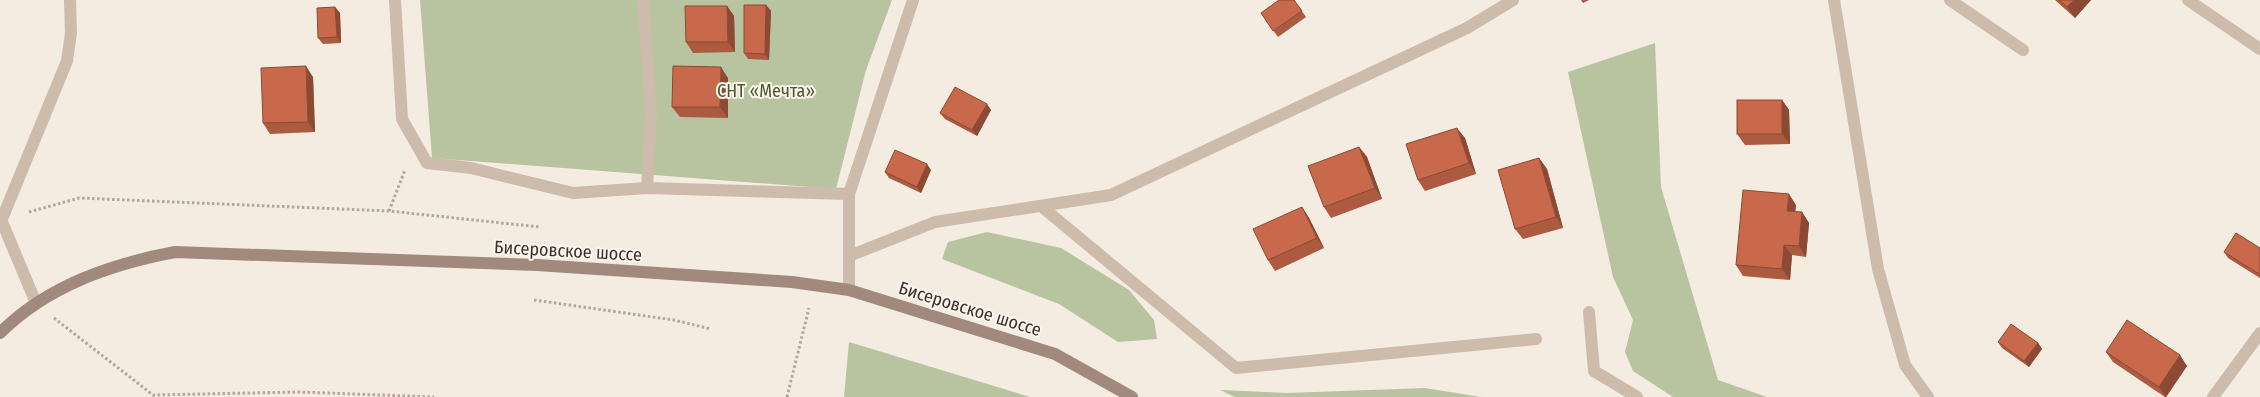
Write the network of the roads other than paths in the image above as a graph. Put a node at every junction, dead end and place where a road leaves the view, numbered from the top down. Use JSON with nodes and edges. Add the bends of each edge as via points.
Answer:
{"nodes":[{"id":1,"x":70,"y":0,"type":"edge"},
{"id":2,"x":395,"y":0,"type":"edge"},
{"id":3,"x":643,"y":0,"type":"edge"},
{"id":4,"x":913,"y":0,"type":"edge"},
{"id":5,"x":1514,"y":0,"type":"edge"},
{"id":6,"x":1834,"y":0,"type":"edge"},
{"id":7,"x":1950,"y":0,"type":"edge"},
{"id":8,"x":2188,"y":0,"type":"edge"},
{"id":9,"x":2260,"y":49,"type":"edge"},
{"id":10,"x":2023,"y":50,"type":"dead end"},
{"id":11,"x":647,"y":188,"type":"junction"},
{"id":12,"x":849,"y":194,"type":"junction"},
{"id":13,"x":1041,"y":206,"type":"junction"},
{"id":14,"x":1,"y":218,"type":"edge"},
{"id":15,"x":849,"y":256,"type":"junction"},
{"id":16,"x":849,"y":290,"type":"junction"},
{"id":17,"x":36,"y":303,"type":"junction"},
{"id":18,"x":1589,"y":312,"type":"dead end"},
{"id":19,"x":0,"y":333,"type":"edge"},
{"id":20,"x":2260,"y":333,"type":"edge"},
{"id":21,"x":1536,"y":339,"type":"dead end"},
{"id":22,"x":1132,"y":397,"type":"edge"},
{"id":23,"x":1637,"y":397,"type":"edge"},
{"id":24,"x":1928,"y":397,"type":"edge"},
{"id":25,"x":2213,"y":397,"type":"edge"}],
"edges":[{"from":1,"to":14,"type":"street","via":[[71,33],[67,61]]},
{"from":2,"to":11,"type":"street","via":[[402,119],[427,163],[471,168],[573,193]]},
{"from":3,"to":11,"type":"street","via":[[651,114]]},
{"from":4,"to":12,"type":"street"},
{"from":5,"to":13,"type":"street","via":[[1467,28],[1111,196]]},
{"from":6,"to":24,"type":"street","via":[[1878,269],[1905,365]]},
{"from":7,"to":10,"type":"street"},
{"from":8,"to":9,"type":"street"},
{"from":11,"to":12,"type":"street"},
{"from":12,"to":15,"type":"street"},
{"from":13,"to":15,"type":"street","via":[[935,222]]},
{"from":13,"to":21,"type":"street","via":[[1236,368]]},
{"from":14,"to":17,"type":"street"},
{"from":15,"to":16,"type":"street"},
{"from":16,"to":17,"type":"main road","name":"Бисеровское шоссе","via":[[537,266],[175,252],[102,270]]},
{"from":16,"to":22,"type":"main road","name":"Бисеровское шоссе","via":[[1055,354]]},
{"from":17,"to":19,"type":"main road","name":"Бисеровское шоссе"},
{"from":18,"to":23,"type":"street","via":[[1594,371]]},
{"from":20,"to":25,"type":"street"}]}
